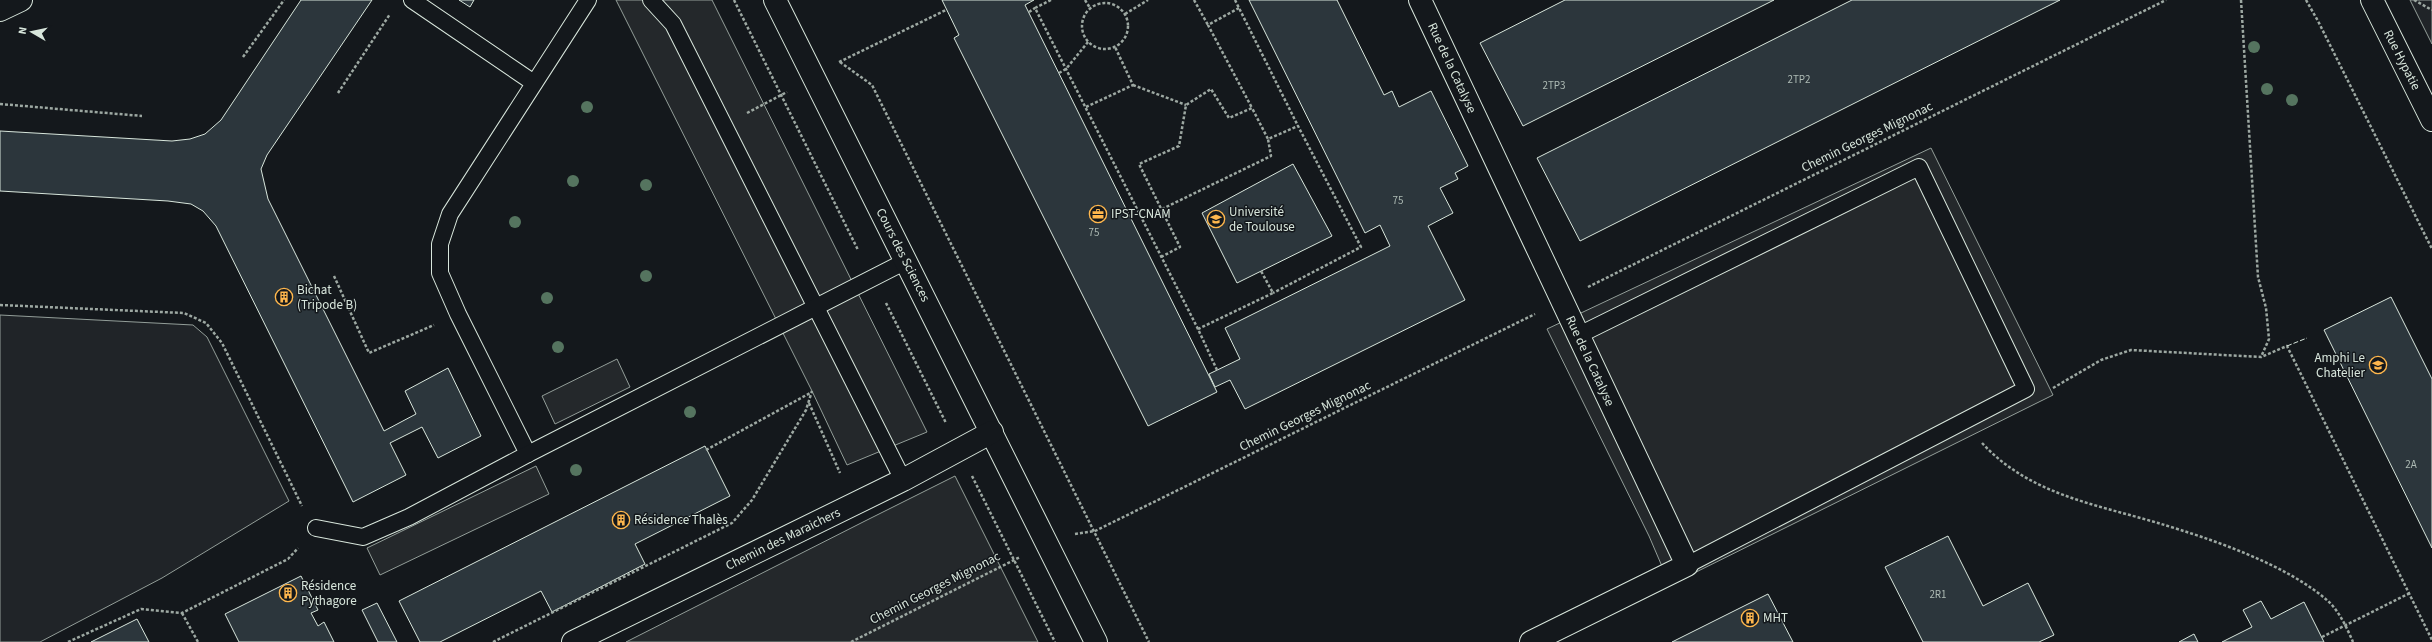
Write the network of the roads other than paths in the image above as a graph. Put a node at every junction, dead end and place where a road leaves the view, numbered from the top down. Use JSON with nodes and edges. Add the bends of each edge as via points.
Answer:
{"nodes":[{"id":1,"x":21,"y":0,"type":"edge"},
{"id":2,"x":412,"y":0,"type":"edge"},
{"id":3,"x":588,"y":0,"type":"edge"},
{"id":4,"x":651,"y":0,"type":"edge"},
{"id":5,"x":775,"y":0,"type":"edge"},
{"id":6,"x":1420,"y":0,"type":"edge"},
{"id":7,"x":2372,"y":0,"type":"edge"},
{"id":8,"x":0,"y":10,"type":"edge"},
{"id":9,"x":534,"y":83,"type":"junction"},
{"id":10,"x":2432,"y":120,"type":"edge"},
{"id":11,"x":906,"y":261,"type":"junction"},
{"id":12,"x":815,"y":307,"type":"junction"},
{"id":13,"x":1578,"y":336,"type":"junction"},
{"id":14,"x":992,"y":432,"type":"junction"},
{"id":15,"x":528,"y":454,"type":"junction"},
{"id":16,"x":903,"y":480,"type":"junction"},
{"id":17,"x":316,"y":528,"type":"road end"},
{"id":18,"x":1687,"y":565,"type":"junction"},
{"id":19,"x":573,"y":642,"type":"edge"},
{"id":20,"x":1096,"y":642,"type":"edge"},
{"id":21,"x":1531,"y":642,"type":"edge"}],
"edges":[{"from":1,"to":8,"type":"street"},
{"from":2,"to":9,"type":"lane"},
{"from":3,"to":9,"type":"lane"},
{"from":4,"to":12,"type":"lane","via":[[673,24]]},
{"from":5,"to":11,"type":"street","name":"Cours des Sciences"},
{"from":6,"to":13,"type":"street","name":"Rue de la Catalyse"},
{"from":7,"to":10,"type":"street","name":"Rue Hypatie"},
{"from":9,"to":15,"type":"lane","via":[[450,214],[440,244],[440,273]]},
{"from":11,"to":12,"type":"lane"},
{"from":11,"to":14,"type":"street","name":"Cours des Sciences"},
{"from":12,"to":15,"type":"lane"},
{"from":12,"to":16,"type":"lane"},
{"from":13,"to":18,"type":"street","name":"Rue de la Catalyse"},
{"from":13,"to":18,"type":"lane","via":[[1919,167],[2026,390]]},
{"from":14,"to":16,"type":"street","name":"Chemin des Maraichers"},
{"from":14,"to":20,"type":"street","name":"Cours des Sciences"},
{"from":15,"to":17,"type":"lane","via":[[409,518],[364,537]]},
{"from":16,"to":19,"type":"street","name":"Chemin des Maraichers"},
{"from":18,"to":21,"type":"street"}]}
